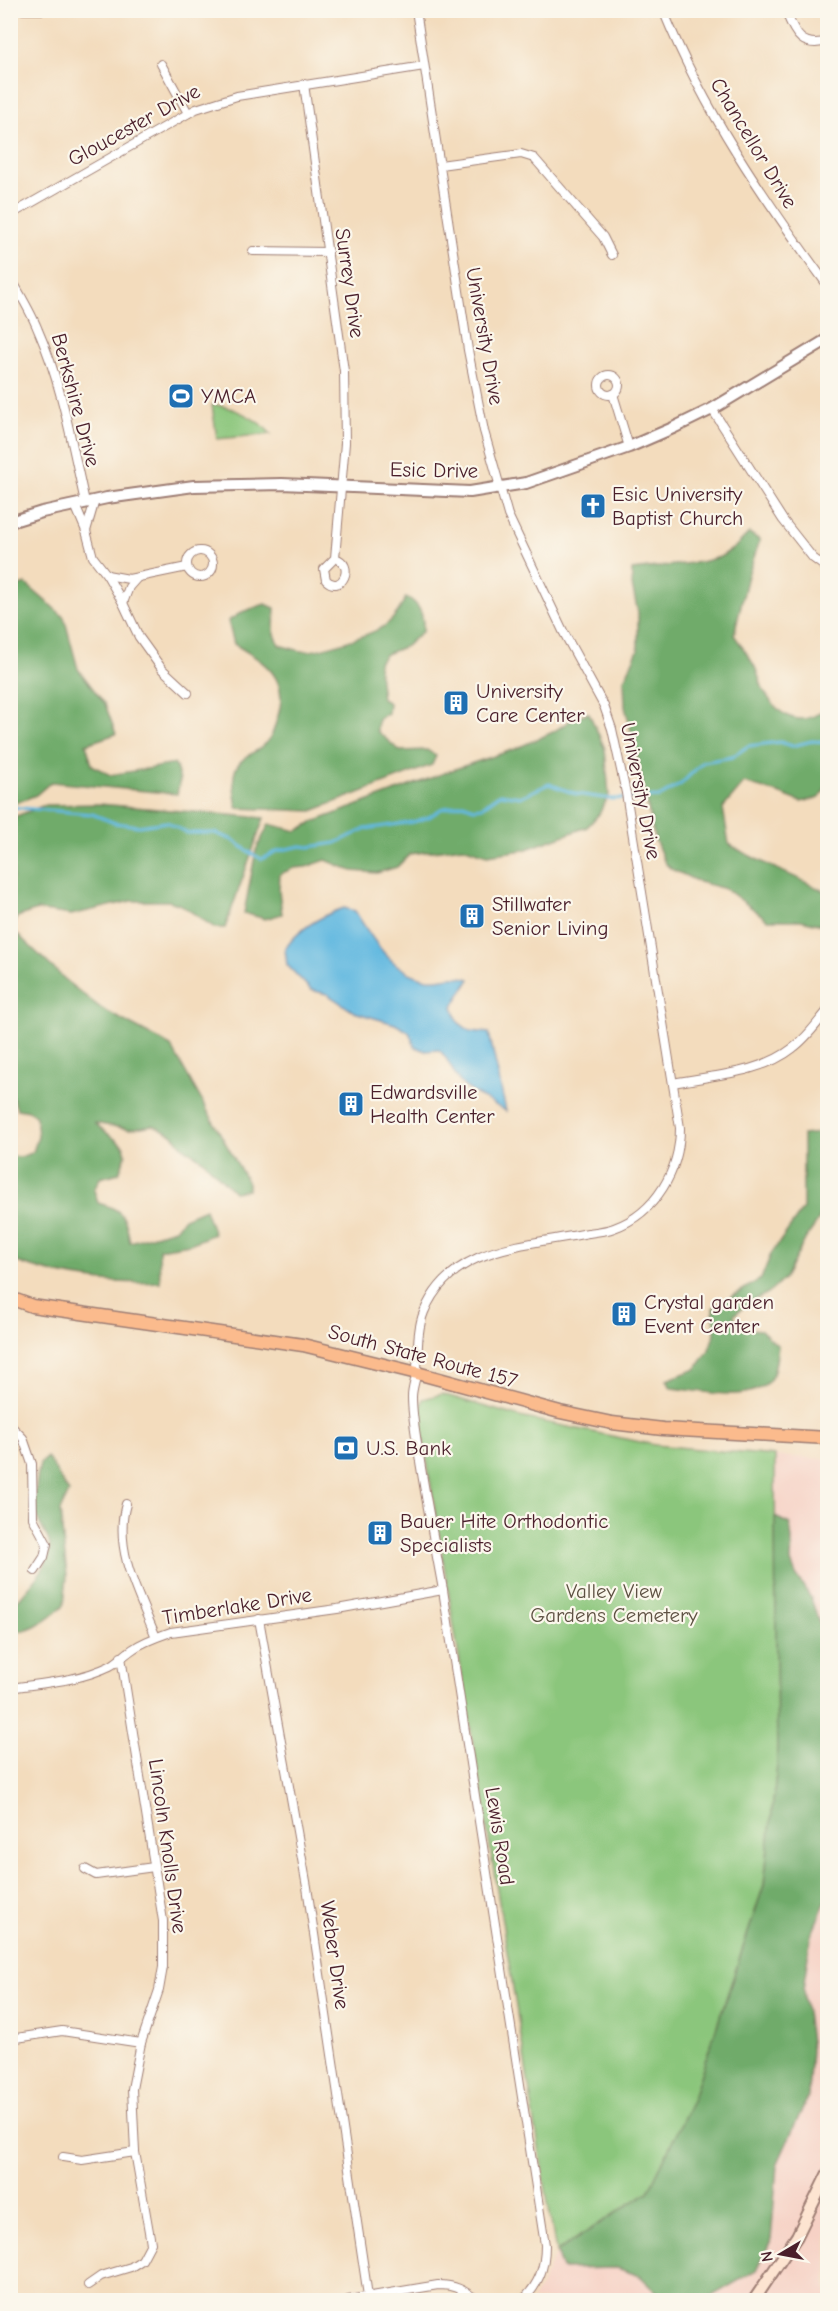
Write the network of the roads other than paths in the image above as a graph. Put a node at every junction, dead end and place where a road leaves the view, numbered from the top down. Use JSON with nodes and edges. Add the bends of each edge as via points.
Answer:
{"nodes":[{"id":1,"x":23,"y":10,"type":"edge"},
{"id":2,"x":62,"y":10,"type":"edge"},
{"id":3,"x":416,"y":10,"type":"edge"},
{"id":4,"x":663,"y":10,"type":"edge"},
{"id":5,"x":785,"y":10,"type":"edge"},
{"id":6,"x":828,"y":41,"type":"edge"},
{"id":7,"x":161,"y":64,"type":"dead end"},
{"id":8,"x":424,"y":66,"type":"junction"},
{"id":9,"x":304,"y":84,"type":"junction"},
{"id":10,"x":188,"y":113,"type":"junction"},
{"id":11,"x":440,"y":165,"type":"junction"},
{"id":12,"x":10,"y":215,"type":"edge"},
{"id":13,"x":252,"y":251,"type":"dead end"},
{"id":14,"x":328,"y":252,"type":"junction"},
{"id":15,"x":612,"y":255,"type":"dead end"},
{"id":16,"x":10,"y":277,"type":"edge"},
{"id":17,"x":828,"y":286,"type":"edge"},
{"id":18,"x":828,"y":339,"type":"edge"},
{"id":19,"x":613,"y":394,"type":"dead end"},
{"id":20,"x":712,"y":409,"type":"junction"},
{"id":21,"x":629,"y":447,"type":"junction"},
{"id":22,"x":342,"y":487,"type":"junction"},
{"id":23,"x":499,"y":488,"type":"junction"},
{"id":24,"x":85,"y":502,"type":"junction"},
{"id":25,"x":10,"y":522,"type":"edge"},
{"id":26,"x":86,"y":531,"type":"junction"},
{"id":27,"x":335,"y":558,"type":"dead end"},
{"id":28,"x":187,"y":567,"type":"dead end"},
{"id":29,"x":828,"y":569,"type":"edge"},
{"id":30,"x":107,"y":575,"type":"junction"},
{"id":31,"x":137,"y":578,"type":"junction"},
{"id":32,"x":123,"y":603,"type":"junction"},
{"id":33,"x":188,"y":693,"type":"dead end"},
{"id":34,"x":828,"y":1010,"type":"edge"},
{"id":35,"x":673,"y":1083,"type":"junction"},
{"id":36,"x":11,"y":1299,"type":"edge"},
{"id":37,"x":417,"y":1373,"type":"junction"},
{"id":38,"x":10,"y":1425,"type":"edge"},
{"id":39,"x":828,"y":1438,"type":"edge"},
{"id":40,"x":126,"y":1504,"type":"dead end"},
{"id":41,"x":35,"y":1571,"type":"dead end"},
{"id":42,"x":443,"y":1590,"type":"junction"},
{"id":43,"x":259,"y":1619,"type":"junction"},
{"id":44,"x":156,"y":1637,"type":"junction"},
{"id":45,"x":121,"y":1658,"type":"junction"},
{"id":46,"x":10,"y":1688,"type":"edge"},
{"id":47,"x":154,"y":1867,"type":"junction"},
{"id":48,"x":85,"y":1869,"type":"dead end"},
{"id":49,"x":10,"y":2039,"type":"edge"},
{"id":50,"x":141,"y":2043,"type":"junction"},
{"id":51,"x":135,"y":2152,"type":"junction"},
{"id":52,"x":63,"y":2157,"type":"dead end"},
{"id":53,"x":828,"y":2173,"type":"edge"},
{"id":54,"x":88,"y":2285,"type":"dead end"},
{"id":55,"x":368,"y":2296,"type":"junction"},
{"id":56,"x":348,"y":2301,"type":"edge"},
{"id":57,"x":477,"y":2301,"type":"edge"},
{"id":58,"x":523,"y":2301,"type":"edge"},
{"id":59,"x":754,"y":2301,"type":"edge"}],
"edges":[{"from":1,"to":2,"type":"street"},
{"from":3,"to":8,"type":"street","name":"University Drive"},
{"from":4,"to":17,"type":"street","name":"Chancellor Drive","via":[[732,148],[764,200]]},
{"from":5,"to":6,"type":"street","via":[[801,39],[814,44]]},
{"from":7,"to":10,"type":"street"},
{"from":8,"to":9,"type":"street","name":"Gloucester Drive"},
{"from":8,"to":11,"type":"street","name":"University Drive"},
{"from":9,"to":10,"type":"street","name":"Gloucester Drive","via":[[216,101]]},
{"from":9,"to":14,"type":"street","name":"Surrey Drive"},
{"from":10,"to":12,"type":"street","name":"Gloucester Drive"},
{"from":11,"to":15,"type":"street","via":[[521,154],[534,158],[603,237]]},
{"from":11,"to":23,"type":"street","name":"University Drive","via":[[476,398]]},
{"from":13,"to":14,"type":"street"},
{"from":14,"to":22,"type":"street","name":"Surrey Drive","via":[[344,371]]},
{"from":16,"to":24,"type":"street","name":"Berkshire Drive","via":[[47,352]]},
{"from":18,"to":20,"type":"street","name":"Esic Drive"},
{"from":19,"to":21,"type":"street"},
{"from":20,"to":21,"type":"street","name":"Esic Drive"},
{"from":20,"to":29,"type":"street","via":[[783,520],[813,558]]},
{"from":21,"to":23,"type":"street","name":"Esic Drive","via":[[526,483]]},
{"from":22,"to":23,"type":"street","name":"Esic Drive","via":[[470,492]]},
{"from":22,"to":24,"type":"street","name":"Esic Drive","via":[[216,485],[151,490]]},
{"from":22,"to":27,"type":"street","name":"Surrey Drive"},
{"from":23,"to":35,"type":"street","name":"University Drive","via":[[529,562],[604,706],[612,729]]},
{"from":24,"to":25,"type":"street","name":"Esic Drive"},
{"from":24,"to":26,"type":"street"},
{"from":24,"to":26,"type":"street","name":"Berkshire Drive"},
{"from":26,"to":30,"type":"street","name":"Berkshire Drive","via":[[93,557]]},
{"from":28,"to":31,"type":"street"},
{"from":30,"to":31,"type":"street"},
{"from":30,"to":32,"type":"street","name":"Berkshire Drive"},
{"from":31,"to":32,"type":"street"},
{"from":32,"to":33,"type":"street","name":"Berkshire Drive","via":[[148,653]]},
{"from":34,"to":35,"type":"street","via":[[794,1048],[768,1063]]},
{"from":35,"to":37,"type":"street","name":"University Drive","via":[[681,1128],[678,1155],[671,1176],[650,1204],[614,1228],[485,1254],[448,1275],[423,1314]]},
{"from":36,"to":37,"type":"main road","name":"South State Route 157","via":[[32,1306],[303,1345]]},
{"from":37,"to":39,"type":"main road","name":"South State Route 157","via":[[612,1423]]},
{"from":37,"to":42,"type":"street","name":"Lewis Road","via":[[412,1395],[414,1421]]},
{"from":38,"to":41,"type":"street","via":[[23,1438],[32,1464],[33,1518],[47,1544]]},
{"from":40,"to":44,"type":"street","via":[[123,1547]]},
{"from":42,"to":43,"type":"street","name":"Timberlake Drive"},
{"from":42,"to":58,"type":"street","name":"Lewis Road","via":[[545,2245],[541,2276]]},
{"from":43,"to":44,"type":"street","name":"Timberlake Drive"},
{"from":43,"to":55,"type":"street","name":"Weber Drive","via":[[305,1876]]},
{"from":44,"to":45,"type":"street","name":"Timberlake Drive"},
{"from":45,"to":46,"type":"street","name":"Timberlake Drive","via":[[90,1674]]},
{"from":45,"to":47,"type":"street","name":"Lincoln Knolls Drive"},
{"from":47,"to":48,"type":"street","via":[[96,1875]]},
{"from":47,"to":50,"type":"street","name":"Lincoln Knolls Drive","via":[[163,1922],[163,1967]]},
{"from":49,"to":50,"type":"street","via":[[62,2031]]},
{"from":50,"to":51,"type":"street","name":"Lincoln Knolls Drive","via":[[132,2089]]},
{"from":51,"to":52,"type":"street","via":[[82,2160]]},
{"from":51,"to":54,"type":"street","name":"Lincoln Knolls Drive","via":[[151,2243],[142,2260]]},
{"from":53,"to":59,"type":"main road","via":[[797,2236]]},
{"from":55,"to":56,"type":"street"},
{"from":55,"to":57,"type":"street","via":[[449,2285]]}]}
